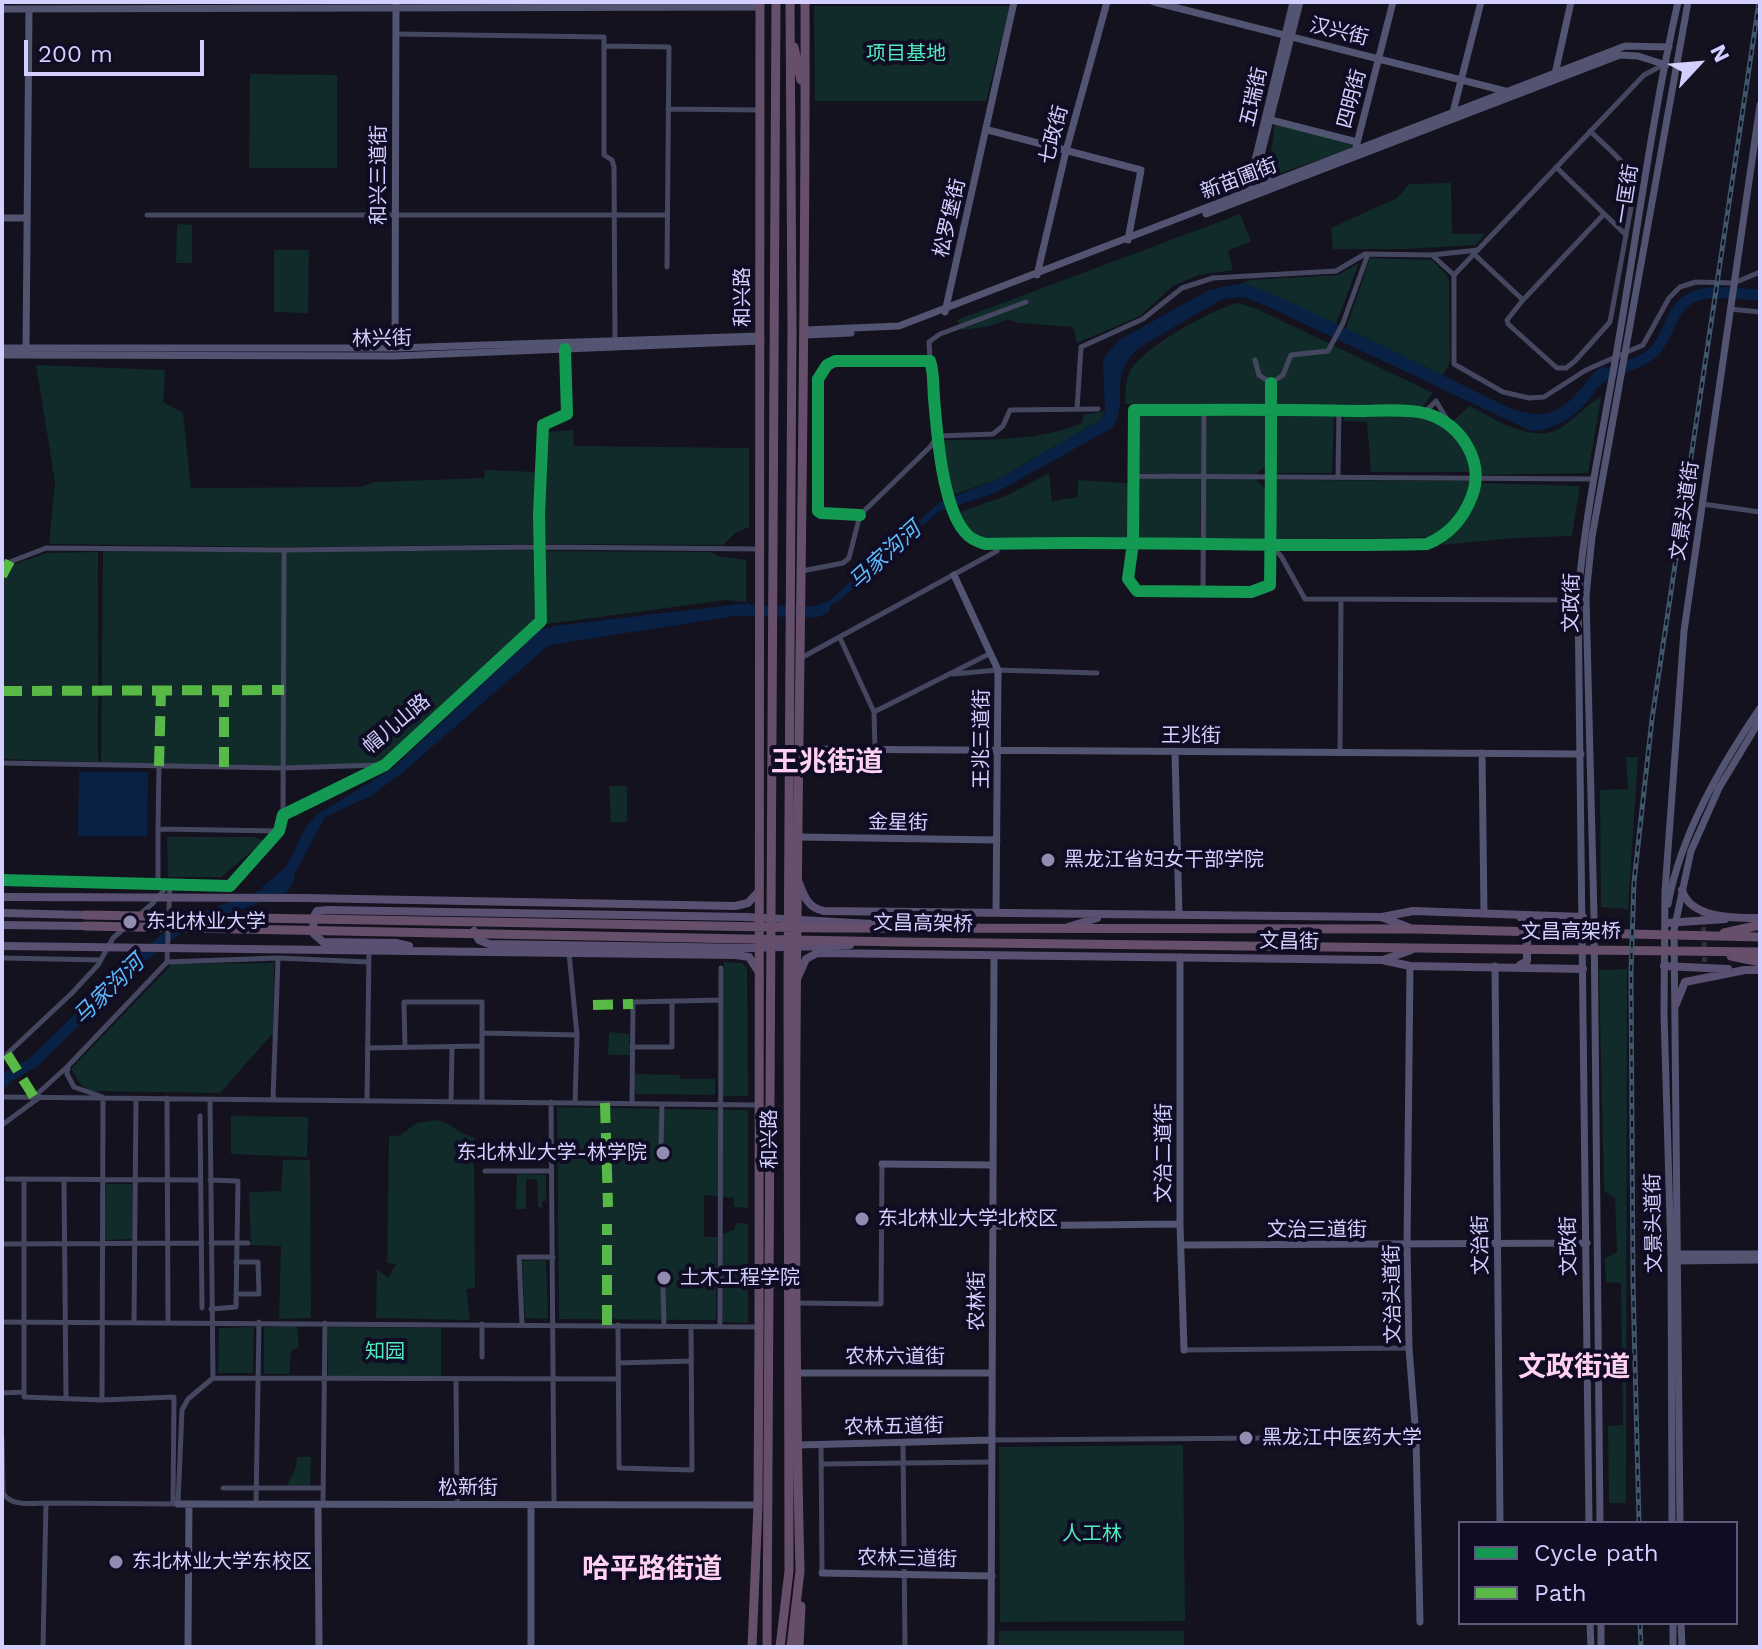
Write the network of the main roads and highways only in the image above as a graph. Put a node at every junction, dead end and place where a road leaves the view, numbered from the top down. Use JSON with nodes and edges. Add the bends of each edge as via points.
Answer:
{"nodes":[{"id":1,"x":776,"y":2,"type":"edge"},
{"id":2,"x":790,"y":2,"type":"edge"},
{"id":3,"x":805,"y":2,"type":"edge"},
{"id":4,"x":1014,"y":2,"type":"edge"},
{"id":5,"x":1107,"y":2,"type":"edge"},
{"id":6,"x":1154,"y":2,"type":"edge"},
{"id":7,"x":1196,"y":2,"type":"edge"},
{"id":8,"x":1293,"y":2,"type":"edge"},
{"id":9,"x":1300,"y":2,"type":"edge"},
{"id":10,"x":1393,"y":2,"type":"edge"},
{"id":11,"x":1481,"y":2,"type":"edge"},
{"id":12,"x":1571,"y":2,"type":"edge"},
{"id":13,"x":1678,"y":2,"type":"edge"},
{"id":14,"x":1688,"y":2,"type":"edge"},
{"id":15,"x":760,"y":4,"type":"edge"},
{"id":16,"x":214,"y":5,"type":"edge"},
{"id":17,"x":396,"y":5,"type":"edge"},
{"id":18,"x":575,"y":5,"type":"edge"},
{"id":19,"x":2,"y":9,"type":"edge"},
{"id":20,"x":29,"y":10,"type":"junction"},
{"id":21,"x":1194,"y":12,"type":"junction"},
{"id":22,"x":790,"y":26,"type":"junction"},
{"id":23,"x":1288,"y":36,"type":"junction"},
{"id":24,"x":1668,"y":47,"type":"junction"},
{"id":25,"x":1680,"y":48,"type":"junction"},
{"id":26,"x":1379,"y":59,"type":"junction"},
{"id":27,"x":1664,"y":65,"type":"junction"},
{"id":28,"x":1676,"y":67,"type":"junction"},
{"id":29,"x":1554,"y":77,"type":"junction"},
{"id":30,"x":1463,"y":80,"type":"junction"},
{"id":31,"x":760,"y":86,"type":"junction"},
{"id":32,"x":1512,"y":93,"type":"junction"},
{"id":33,"x":805,"y":103,"type":"junction"},
{"id":34,"x":1760,"y":105,"type":"edge"},
{"id":35,"x":1452,"y":118,"type":"junction"},
{"id":36,"x":1271,"y":120,"type":"junction"},
{"id":37,"x":988,"y":130,"type":"junction"},
{"id":38,"x":774,"y":142,"type":"junction"},
{"id":39,"x":1357,"y":142,"type":"junction"},
{"id":40,"x":1066,"y":151,"type":"junction"},
{"id":41,"x":1354,"y":155,"type":"junction"},
{"id":42,"x":1273,"y":183,"type":"junction"},
{"id":43,"x":1246,"y":196,"type":"junction"},
{"id":44,"x":2,"y":218,"type":"edge"},
{"id":45,"x":27,"y":218,"type":"junction"},
{"id":46,"x":1128,"y":241,"type":"junction"},
{"id":47,"x":1037,"y":275,"type":"junction"},
{"id":48,"x":775,"y":308,"type":"junction"},
{"id":49,"x":945,"y":311,"type":"junction"},
{"id":50,"x":805,"y":332,"type":"junction"},
{"id":51,"x":761,"y":338,"type":"junction"},
{"id":52,"x":2,"y":348,"type":"edge"},
{"id":53,"x":395,"y":348,"type":"junction"},
{"id":54,"x":26,"y":349,"type":"junction"},
{"id":55,"x":2,"y":355,"type":"edge"},
{"id":56,"x":1618,"y":388,"type":"joint"},
{"id":57,"x":1608,"y":391,"type":"joint"},
{"id":58,"x":773,"y":468,"type":"junction"},
{"id":59,"x":760,"y":519,"type":"junction"},
{"id":60,"x":954,"y":575,"type":"road end"},
{"id":61,"x":1760,"y":708,"type":"edge"},
{"id":62,"x":1760,"y":720,"type":"edge"},
{"id":63,"x":800,"y":749,"type":"junction"},
{"id":64,"x":761,"y":750,"type":"junction"},
{"id":65,"x":998,"y":750,"type":"junction"},
{"id":66,"x":1175,"y":752,"type":"junction"},
{"id":67,"x":1482,"y":753,"type":"junction"},
{"id":68,"x":1581,"y":754,"type":"junction"},
{"id":69,"x":772,"y":775,"type":"junction"},
{"id":70,"x":799,"y":837,"type":"junction"},
{"id":71,"x":997,"y":840,"type":"junction"},
{"id":72,"x":772,"y":851,"type":"junction"},
{"id":73,"x":799,"y":882,"type":"junction"},
{"id":74,"x":1682,"y":890,"type":"junction"},
{"id":75,"x":759,"y":891,"type":"junction"},
{"id":76,"x":2,"y":897,"type":"edge"},
{"id":77,"x":494,"y":901,"type":"junction"},
{"id":78,"x":711,"y":906,"type":"junction"},
{"id":79,"x":2,"y":911,"type":"edge"},
{"id":80,"x":846,"y":911,"type":"junction"},
{"id":81,"x":996,"y":913,"type":"junction"},
{"id":82,"x":1484,"y":913,"type":"junction"},
{"id":83,"x":85,"y":915,"type":"joint"},
{"id":84,"x":1106,"y":915,"type":"junction"},
{"id":85,"x":1179,"y":915,"type":"junction"},
{"id":86,"x":1517,"y":915,"type":"junction"},
{"id":87,"x":1594,"y":916,"type":"junction"},
{"id":88,"x":1381,"y":917,"type":"junction"},
{"id":89,"x":1583,"y":917,"type":"junction"},
{"id":90,"x":1742,"y":918,"type":"junction"},
{"id":91,"x":1760,"y":918,"type":"edge"},
{"id":92,"x":1671,"y":923,"type":"junction"},
{"id":93,"x":2,"y":925,"type":"edge"},
{"id":94,"x":1760,"y":925,"type":"edge"},
{"id":95,"x":85,"y":926,"type":"joint"},
{"id":96,"x":897,"y":927,"type":"junction"},
{"id":97,"x":1060,"y":929,"type":"junction"},
{"id":98,"x":1413,"y":929,"type":"junction"},
{"id":99,"x":1712,"y":936,"type":"junction"},
{"id":100,"x":1760,"y":937,"type":"edge"},
{"id":101,"x":899,"y":942,"type":"junction"},
{"id":102,"x":1061,"y":944,"type":"junction"},
{"id":103,"x":2,"y":946,"type":"edge"},
{"id":104,"x":427,"y":950,"type":"junction"},
{"id":105,"x":1411,"y":950,"type":"junction"},
{"id":106,"x":1712,"y":951,"type":"junction"},
{"id":107,"x":1760,"y":952,"type":"edge"},
{"id":108,"x":847,"y":953,"type":"junction"},
{"id":109,"x":714,"y":954,"type":"junction"},
{"id":110,"x":994,"y":956,"type":"junction"},
{"id":111,"x":1106,"y":956,"type":"junction"},
{"id":112,"x":1180,"y":957,"type":"junction"},
{"id":113,"x":1382,"y":960,"type":"junction"},
{"id":114,"x":1760,"y":962,"type":"edge"},
{"id":115,"x":1410,"y":966,"type":"junction"},
{"id":116,"x":1495,"y":966,"type":"junction"},
{"id":117,"x":1664,"y":966,"type":"junction"},
{"id":118,"x":1516,"y":967,"type":"junction"},
{"id":119,"x":1675,"y":967,"type":"junction"},
{"id":120,"x":1583,"y":969,"type":"junction"},
{"id":121,"x":1593,"y":969,"type":"junction"},
{"id":122,"x":1745,"y":970,"type":"junction"},
{"id":123,"x":1760,"y":970,"type":"edge"},
{"id":124,"x":761,"y":974,"type":"junction"},
{"id":125,"x":797,"y":979,"type":"junction"},
{"id":126,"x":1676,"y":1004,"type":"junction"},
{"id":127,"x":882,"y":1164,"type":"road end"},
{"id":128,"x":993,"y":1165,"type":"junction"},
{"id":129,"x":1180,"y":1224,"type":"junction"},
{"id":130,"x":993,"y":1226,"type":"junction"},
{"id":131,"x":1596,"y":1243,"type":"junction"},
{"id":132,"x":1497,"y":1244,"type":"junction"},
{"id":133,"x":1585,"y":1244,"type":"junction"},
{"id":134,"x":1181,"y":1245,"type":"junction"},
{"id":135,"x":1407,"y":1246,"type":"junction"},
{"id":136,"x":1760,"y":1254,"type":"edge"},
{"id":137,"x":1674,"y":1258,"type":"junction"},
{"id":138,"x":1760,"y":1260,"type":"edge"},
{"id":139,"x":1184,"y":1350,"type":"road end"},
{"id":140,"x":798,"y":1373,"type":"junction"},
{"id":141,"x":992,"y":1373,"type":"junction"},
{"id":142,"x":992,"y":1440,"type":"junction"},
{"id":143,"x":798,"y":1445,"type":"junction"},
{"id":144,"x":758,"y":1500,"type":"junction"},
{"id":145,"x":176,"y":1504,"type":"road end"},
{"id":146,"x":189,"y":1504,"type":"junction"},
{"id":147,"x":320,"y":1504,"type":"junction"},
{"id":148,"x":531,"y":1505,"type":"junction"},
{"id":149,"x":799,"y":1506,"type":"junction"},
{"id":150,"x":1500,"y":1521,"type":"edge"},
{"id":151,"x":1589,"y":1521,"type":"edge"},
{"id":152,"x":1600,"y":1521,"type":"edge"},
{"id":153,"x":1672,"y":1521,"type":"edge"},
{"id":154,"x":1680,"y":1521,"type":"edge"},
{"id":155,"x":789,"y":1571,"type":"junction"},
{"id":156,"x":800,"y":1571,"type":"junction"},
{"id":157,"x":822,"y":1573,"type":"road end"},
{"id":158,"x":992,"y":1576,"type":"junction"},
{"id":159,"x":769,"y":1602,"type":"junction"},
{"id":160,"x":1420,"y":1622,"type":"dead end"},
{"id":161,"x":1590,"y":1625,"type":"edge"},
{"id":162,"x":1601,"y":1625,"type":"edge"},
{"id":163,"x":1673,"y":1625,"type":"edge"},
{"id":164,"x":1681,"y":1625,"type":"edge"},
{"id":165,"x":188,"y":1647,"type":"edge"},
{"id":166,"x":319,"y":1647,"type":"edge"},
{"id":167,"x":531,"y":1647,"type":"edge"},
{"id":168,"x":752,"y":1647,"type":"edge"},
{"id":169,"x":767,"y":1647,"type":"edge"},
{"id":170,"x":780,"y":1647,"type":"edge"},
{"id":171,"x":791,"y":1647,"type":"edge"},
{"id":172,"x":799,"y":1647,"type":"edge"},
{"id":173,"x":991,"y":1647,"type":"edge"},
{"id":174,"x":1591,"y":1647,"type":"edge"},
{"id":175,"x":1601,"y":1647,"type":"edge"},
{"id":176,"x":1673,"y":1647,"type":"edge"},
{"id":177,"x":1682,"y":1647,"type":"edge"}],
"edges":[{"from":1,"to":38,"type":"highway","name":"和兴路"},
{"from":2,"to":22,"type":"highway"},
{"from":3,"to":33,"type":"highway"},
{"from":4,"to":37,"type":"main road","name":"松罗堡街"},
{"from":5,"to":40,"type":"main road","name":"七政街"},
{"from":6,"to":21,"type":"main road","name":"汉兴街"},
{"from":7,"to":21,"type":"main road"},
{"from":8,"to":23,"type":"main road","name":"五瑞街"},
{"from":9,"to":23,"type":"main road","name":"五瑞街"},
{"from":10,"to":26,"type":"main road","name":"四明街"},
{"from":11,"to":30,"type":"main road"},
{"from":12,"to":29,"type":"main road"},
{"from":13,"to":24,"type":"main road","name":"一匡街"},
{"from":14,"to":25,"type":"main road","name":"一匡街"},
{"from":15,"to":18,"type":"main road"},
{"from":15,"to":31,"type":"highway","name":"和兴路"},
{"from":16,"to":17,"type":"main road"},
{"from":16,"to":20,"type":"main road"},
{"from":17,"to":18,"type":"main road"},
{"from":17,"to":53,"type":"main road","name":"和兴三道街"},
{"from":19,"to":20,"type":"main road"},
{"from":20,"to":45,"type":"main road"},
{"from":21,"to":23,"type":"main road","name":"汉兴街"},
{"from":22,"to":33,"type":"highway"},
{"from":22,"to":155,"type":"highway","name":"和兴路"},
{"from":23,"to":26,"type":"main road","name":"汉兴街"},
{"from":23,"to":36,"type":"main road","name":"五瑞街"},
{"from":23,"to":43,"type":"main road","name":"五瑞街"},
{"from":24,"to":25,"type":"main road","name":"新苗圃街"},
{"from":24,"to":27,"type":"main road","name":"一匡街"},
{"from":24,"to":29,"type":"main road","name":"新苗圃街","via":[[1625,46]]},
{"from":25,"to":28,"type":"main road","name":"一匡街"},
{"from":26,"to":30,"type":"main road","name":"汉兴街"},
{"from":26,"to":39,"type":"main road","name":"四明街"},
{"from":27,"to":28,"type":"main road","name":"新苗圃街"},
{"from":27,"to":29,"type":"main road","name":"新苗圃街","via":[[1620,55]]},
{"from":27,"to":57,"type":"main road","name":"一匡街"},
{"from":28,"to":56,"type":"main road","name":"一匡街"},
{"from":29,"to":32,"type":"main road","name":"新苗圃街"},
{"from":30,"to":32,"type":"main road","name":"汉兴街"},
{"from":30,"to":35,"type":"main road"},
{"from":31,"to":38,"type":"highway"},
{"from":31,"to":51,"type":"highway","name":"和兴路"},
{"from":32,"to":35,"type":"main road","name":"新苗圃街"},
{"from":33,"to":50,"type":"highway"},
{"from":34,"to":92,"type":"main road","name":"文景头道街","via":[[1684,631],[1665,891]]},
{"from":35,"to":41,"type":"main road","name":"新苗圃街"},
{"from":36,"to":39,"type":"main road"},
{"from":36,"to":42,"type":"main road","name":"五瑞街","via":[[1260,168]]},
{"from":37,"to":40,"type":"main road"},
{"from":37,"to":49,"type":"main road","name":"松罗堡街"},
{"from":38,"to":48,"type":"highway","name":"和兴路"},
{"from":39,"to":41,"type":"main road","name":"四明街"},
{"from":40,"to":46,"type":"main road","via":[[1141,170]]},
{"from":40,"to":47,"type":"main road","name":"七政街"},
{"from":41,"to":42,"type":"main road","name":"新苗圃街"},
{"from":41,"to":43,"type":"main road","name":"新苗圃街"},
{"from":42,"to":43,"type":"main road","name":"新苗圃街"},
{"from":43,"to":46,"type":"main road","name":"新苗圃街"},
{"from":44,"to":45,"type":"main road"},
{"from":45,"to":54,"type":"main road"},
{"from":46,"to":47,"type":"main road","name":"新苗圃街"},
{"from":47,"to":49,"type":"main road","name":"新苗圃街"},
{"from":48,"to":51,"type":"highway"},
{"from":48,"to":58,"type":"highway","name":"和兴路"},
{"from":49,"to":50,"type":"main road","name":"新苗圃街","via":[[898,330]]},
{"from":50,"to":63,"type":"highway","name":"和兴路"},
{"from":51,"to":53,"type":"main road","name":"林兴街"},
{"from":51,"to":55,"type":"main road","name":"林兴街","via":[[395,356]]},
{"from":51,"to":59,"type":"highway","name":"和兴路"},
{"from":52,"to":54,"type":"main road","name":"林兴街"},
{"from":53,"to":54,"type":"main road","name":"林兴街"},
{"from":56,"to":87,"type":"main road","name":"文政街","via":[[1586,596]]},
{"from":57,"to":68,"type":"main road","name":"文政街","via":[[1583,532],[1578,600]]},
{"from":58,"to":59,"type":"highway"},
{"from":58,"to":69,"type":"highway","name":"和兴路"},
{"from":59,"to":64,"type":"highway","name":"和兴路"},
{"from":60,"to":65,"type":"main road","name":"王兆三道街","via":[[998,670]]},
{"from":61,"to":92,"type":"main road","name":"文景头道街","via":[[1685,843],[1669,900]]},
{"from":62,"to":74,"type":"main road","name":"文景头道街","via":[[1705,818]]},
{"from":63,"to":65,"type":"main road","name":"王兆街"},
{"from":63,"to":70,"type":"highway","name":"和兴路"},
{"from":64,"to":69,"type":"highway"},
{"from":64,"to":75,"type":"highway","name":"和兴路"},
{"from":65,"to":66,"type":"main road","name":"王兆街"},
{"from":65,"to":71,"type":"main road","name":"王兆三道街"},
{"from":66,"to":67,"type":"main road","name":"王兆街"},
{"from":66,"to":85,"type":"main road"},
{"from":67,"to":68,"type":"main road","name":"王兆街"},
{"from":67,"to":82,"type":"main road"},
{"from":68,"to":89,"type":"main road","name":"文政街"},
{"from":69,"to":72,"type":"highway","name":"和兴路"},
{"from":70,"to":71,"type":"main road","name":"金星街"},
{"from":70,"to":73,"type":"highway","name":"和兴路"},
{"from":71,"to":81,"type":"main road","name":"王兆三道街"},
{"from":72,"to":124,"type":"highway"},
{"from":72,"to":159,"type":"highway"},
{"from":73,"to":80,"type":"main road","via":[[813,908]]},
{"from":73,"to":125,"type":"highway","name":"和兴路"},
{"from":74,"to":90,"type":"main road","via":[[1703,912]]},
{"from":74,"to":92,"type":"main road","name":"文景头道街"},
{"from":75,"to":78,"type":"main road","via":[[742,906]]},
{"from":75,"to":124,"type":"highway","name":"和兴路"},
{"from":76,"to":77,"type":"main road"},
{"from":77,"to":78,"type":"main road"},
{"from":77,"to":101,"type":"main road","via":[[476,911],[473,920],[476,936],[489,944],[748,948]]},
{"from":78,"to":109,"type":"main road","via":[[725,914],[732,932],[728,946]]},
{"from":79,"to":83,"type":"main road"},
{"from":80,"to":81,"type":"main road"},
{"from":80,"to":108,"type":"main road","via":[[834,918],[830,936],[835,947]]},
{"from":81,"to":84,"type":"main road"},
{"from":82,"to":86,"type":"main road"},
{"from":82,"to":88,"type":"main road","via":[[1413,911]]},
{"from":83,"to":96,"type":"highway","name":"文昌高架桥"},
{"from":84,"to":85,"type":"main road"},
{"from":84,"to":97,"type":"main road"},
{"from":85,"to":88,"type":"main road"},
{"from":86,"to":89,"type":"main road"},
{"from":86,"to":118,"type":"main road","via":[[1527,923],[1527,961]]},
{"from":87,"to":89,"type":"main road"},
{"from":87,"to":121,"type":"main road","name":"文政街"},
{"from":88,"to":98,"type":"main road"},
{"from":89,"to":120,"type":"main road","name":"文政街"},
{"from":90,"to":91,"type":"main road"},
{"from":90,"to":92,"type":"main road"},
{"from":92,"to":117,"type":"main road","name":"文景头道街"},
{"from":92,"to":119,"type":"main road","name":"文景头道街"},
{"from":93,"to":95,"type":"main road"},
{"from":94,"to":99,"type":"highway"},
{"from":95,"to":101,"type":"highway","name":"文昌高架桥"},
{"from":96,"to":97,"type":"highway","name":"文昌高架桥"},
{"from":96,"to":104,"type":"main road","via":[[762,918],[328,910],[317,911],[313,918],[319,941],[396,943]]},
{"from":97,"to":98,"type":"highway","name":"文昌高架桥"},
{"from":98,"to":99,"type":"highway","name":"文昌高架桥"},
{"from":99,"to":100,"type":"highway","name":"文昌高架桥"},
{"from":101,"to":102,"type":"highway","name":"文昌高架桥"},
{"from":102,"to":105,"type":"highway","name":"文昌高架桥"},
{"from":102,"to":111,"type":"main road"},
{"from":103,"to":104,"type":"main road"},
{"from":104,"to":109,"type":"main road"},
{"from":105,"to":106,"type":"highway","name":"文昌高架桥"},
{"from":105,"to":113,"type":"main road"},
{"from":106,"to":107,"type":"highway","name":"文昌高架桥"},
{"from":106,"to":114,"type":"highway"},
{"from":108,"to":110,"type":"main road","name":"文昌街"},
{"from":108,"to":125,"type":"main road","name":"文昌街","via":[[808,955]]},
{"from":109,"to":124,"type":"main road","via":[[749,957]]},
{"from":110,"to":111,"type":"main road","name":"文昌街"},
{"from":110,"to":128,"type":"main road","name":"农林街"},
{"from":111,"to":112,"type":"main road","name":"文昌街"},
{"from":112,"to":113,"type":"main road","name":"文昌街"},
{"from":112,"to":129,"type":"main road","name":"文治二道街"},
{"from":113,"to":115,"type":"main road","name":"文昌街"},
{"from":115,"to":116,"type":"main road","name":"文昌街"},
{"from":115,"to":135,"type":"main road","name":"文治头道街"},
{"from":116,"to":118,"type":"main road","name":"文昌街"},
{"from":116,"to":132,"type":"main road","name":"文治街"},
{"from":117,"to":119,"type":"main road"},
{"from":117,"to":137,"type":"main road","name":"文景头道街"},
{"from":118,"to":120,"type":"main road","name":"文昌街"},
{"from":119,"to":122,"type":"main road"},
{"from":119,"to":126,"type":"main road","name":"文景头道街"},
{"from":120,"to":121,"type":"main road"},
{"from":120,"to":133,"type":"main road","name":"文政街"},
{"from":121,"to":131,"type":"main road","name":"文政街"},
{"from":122,"to":123,"type":"main road"},
{"from":122,"to":126,"type":"main road","via":[[1685,982]]},
{"from":124,"to":144,"type":"highway","name":"和兴路"},
{"from":125,"to":140,"type":"highway","name":"和兴路"},
{"from":126,"to":137,"type":"main road","name":"文景头道街"},
{"from":127,"to":128,"type":"main road"},
{"from":128,"to":130,"type":"main road","name":"农林街"},
{"from":129,"to":130,"type":"main road"},
{"from":129,"to":134,"type":"main road","name":"文治二道街"},
{"from":130,"to":141,"type":"main road","name":"农林街"},
{"from":131,"to":133,"type":"main road","name":"文治三道街"},
{"from":131,"to":152,"type":"main road","name":"文政街"},
{"from":132,"to":133,"type":"main road","name":"文治三道街"},
{"from":132,"to":135,"type":"main road","name":"文治三道街"},
{"from":132,"to":150,"type":"main road","name":"文治街"},
{"from":133,"to":151,"type":"main road","name":"文政街"},
{"from":134,"to":135,"type":"main road","name":"文治三道街"},
{"from":134,"to":139,"type":"main road","name":"文治二道街"},
{"from":135,"to":160,"type":"main road","name":"文治头道街"},
{"from":136,"to":137,"type":"main road"},
{"from":137,"to":138,"type":"main road"},
{"from":137,"to":153,"type":"main road","name":"文景头道街"},
{"from":137,"to":154,"type":"main road","name":"文景头道街"},
{"from":140,"to":141,"type":"main road","name":"农林六道街"},
{"from":140,"to":143,"type":"highway","name":"和兴路"},
{"from":141,"to":142,"type":"main road","name":"农林街"},
{"from":142,"to":143,"type":"main road","name":"农林五道街"},
{"from":142,"to":158,"type":"main road","name":"农林街"},
{"from":143,"to":149,"type":"highway","name":"和兴路"},
{"from":144,"to":148,"type":"main road","name":"松新街"},
{"from":144,"to":159,"type":"highway"},
{"from":144,"to":168,"type":"highway","name":"和兴路"},
{"from":145,"to":146,"type":"main road","name":"松新街"},
{"from":146,"to":147,"type":"main road","name":"松新街"},
{"from":146,"to":165,"type":"main road"},
{"from":147,"to":148,"type":"main road","name":"松新街"},
{"from":147,"to":166,"type":"main road"},
{"from":148,"to":167,"type":"main road"},
{"from":149,"to":155,"type":"highway"},
{"from":149,"to":156,"type":"highway","name":"和兴路"},
{"from":155,"to":170,"type":"highway","name":"和兴路"},
{"from":156,"to":171,"type":"highway","name":"和兴路"},
{"from":156,"to":172,"type":"highway","name":"和兴路"},
{"from":157,"to":158,"type":"main road","name":"农林三道街"},
{"from":158,"to":173,"type":"main road","name":"农林街"},
{"from":159,"to":169,"type":"highway"},
{"from":161,"to":174,"type":"main road"},
{"from":162,"to":175,"type":"main road"},
{"from":163,"to":176,"type":"main road"},
{"from":164,"to":177,"type":"main road"}]}
